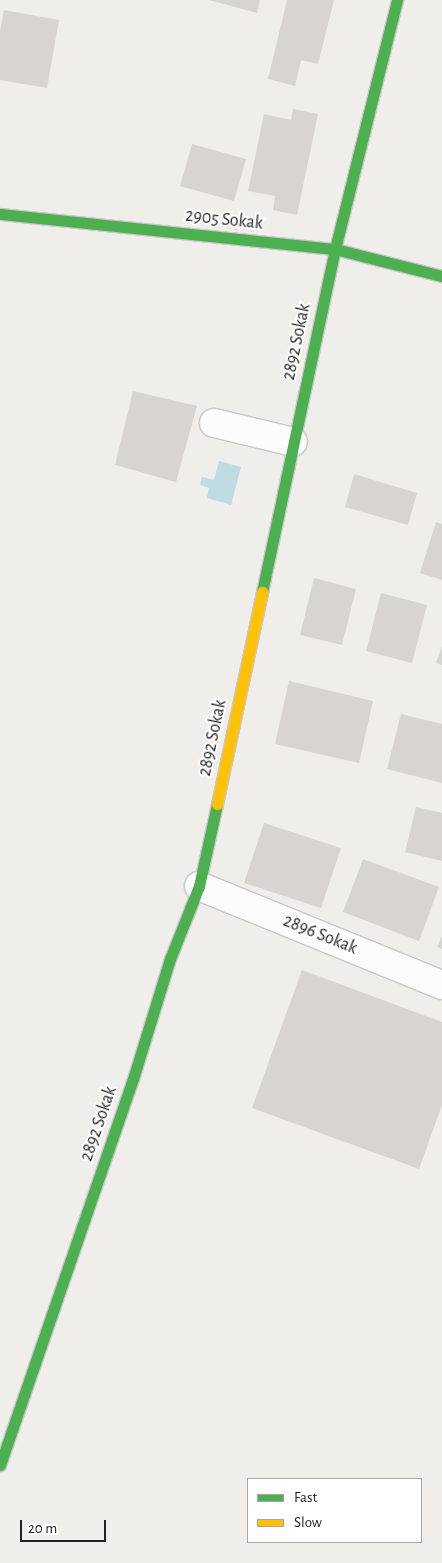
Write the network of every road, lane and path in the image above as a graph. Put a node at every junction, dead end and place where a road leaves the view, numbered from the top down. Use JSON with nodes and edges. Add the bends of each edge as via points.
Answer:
{"nodes":[{"id":1,"x":397,"y":0,"type":"edge"},
{"id":2,"x":0,"y":214,"type":"edge"},
{"id":3,"x":335,"y":249,"type":"junction"},
{"id":4,"x":442,"y":276,"type":"edge"},
{"id":5,"x":214,"y":423,"type":"dead end"},
{"id":6,"x":294,"y":442,"type":"junction"},
{"id":7,"x":199,"y":886,"type":"junction"},
{"id":8,"x":442,"y":985,"type":"edge"},
{"id":9,"x":0,"y":1465,"type":"edge"}],
"edges":[{"from":1,"to":3,"type":"street","name":"2892 Sokak"},
{"from":2,"to":3,"type":"street","name":"2905 Sokak"},
{"from":3,"to":4,"type":"street","name":"2905 Sokak"},
{"from":3,"to":6,"type":"street","name":"2892 Sokak"},
{"from":5,"to":6,"type":"street"},
{"from":6,"to":7,"type":"street","name":"2892 Sokak"},
{"from":7,"to":8,"type":"street","name":"2896 Sokak"},
{"from":7,"to":9,"type":"street","name":"2892 Sokak","via":[[170,959],[133,1079]]}]}
